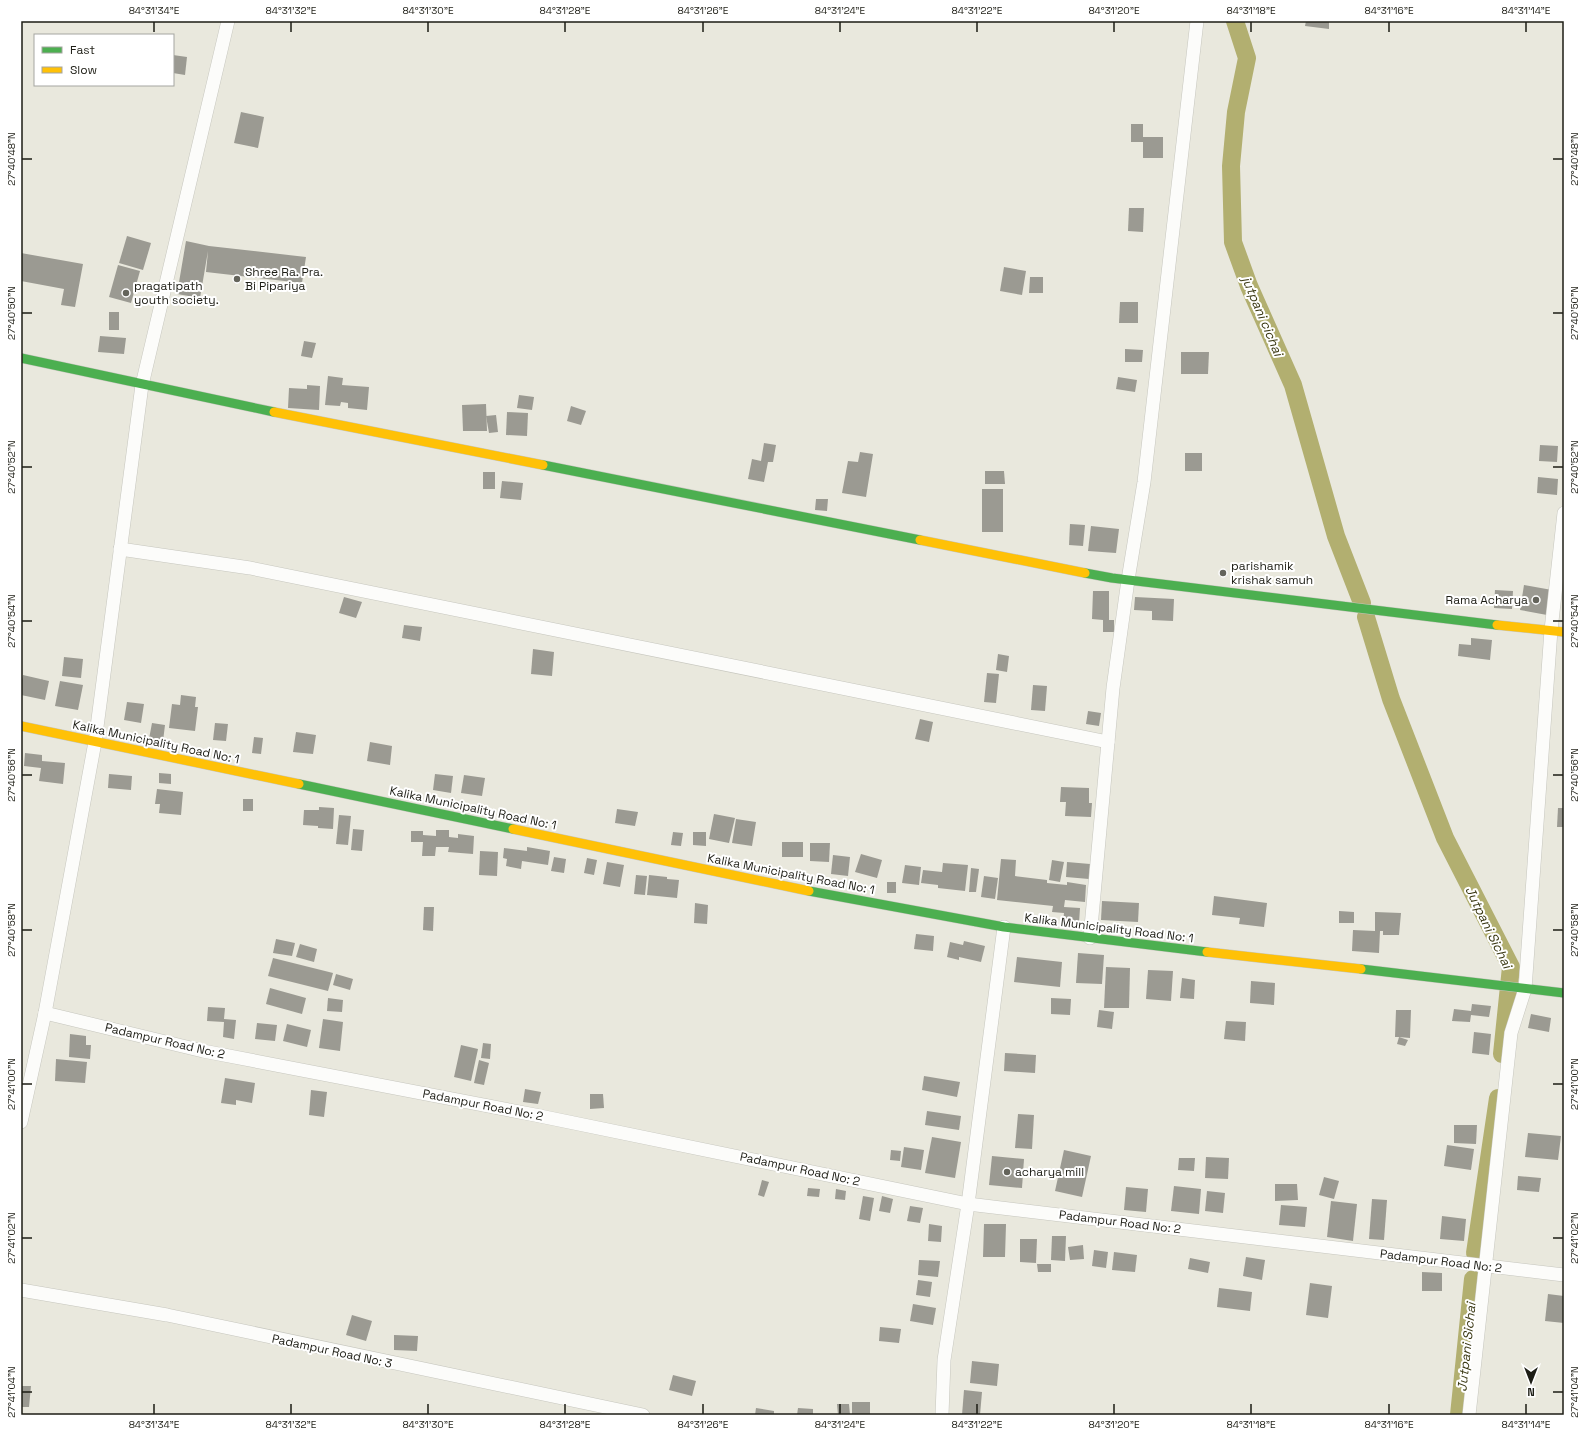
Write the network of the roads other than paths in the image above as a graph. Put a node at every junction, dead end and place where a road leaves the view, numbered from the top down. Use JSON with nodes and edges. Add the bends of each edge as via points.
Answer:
{"nodes":[{"id":1,"x":228,"y":21,"type":"edge"},
{"id":2,"x":1197,"y":21,"type":"edge"},
{"id":3,"x":21,"y":358,"type":"edge"},
{"id":4,"x":142,"y":384,"type":"junction"},
{"id":5,"x":1564,"y":513,"type":"edge"},
{"id":6,"x":120,"y":549,"type":"junction"},
{"id":7,"x":1128,"y":580,"type":"junction"},
{"id":8,"x":1551,"y":630,"type":"junction"},
{"id":9,"x":1564,"y":632,"type":"edge"},
{"id":10,"x":21,"y":726,"type":"edge"},
{"id":11,"x":95,"y":742,"type":"junction"},
{"id":12,"x":1108,"y":742,"type":"junction"},
{"id":13,"x":1004,"y":927,"type":"junction"},
{"id":14,"x":1090,"y":938,"type":"junction"},
{"id":15,"x":1525,"y":989,"type":"junction"},
{"id":16,"x":1564,"y":993,"type":"edge"},
{"id":17,"x":45,"y":1013,"type":"junction"},
{"id":18,"x":21,"y":1122,"type":"edge"},
{"id":19,"x":968,"y":1204,"type":"junction"},
{"id":20,"x":1486,"y":1266,"type":"junction"},
{"id":21,"x":1564,"y":1275,"type":"edge"},
{"id":22,"x":21,"y":1290,"type":"edge"},
{"id":23,"x":643,"y":1415,"type":"edge"},
{"id":24,"x":942,"y":1415,"type":"edge"},
{"id":25,"x":1469,"y":1415,"type":"edge"}],
"edges":[{"from":1,"to":4,"type":"street"},
{"from":2,"to":7,"type":"street","via":[[1144,482]]},
{"from":3,"to":4,"type":"street"},
{"from":4,"to":6,"type":"street"},
{"from":4,"to":7,"type":"street"},
{"from":5,"to":8,"type":"street"},
{"from":6,"to":11,"type":"street"},
{"from":6,"to":12,"type":"street","via":[[250,568]]},
{"from":7,"to":8,"type":"street"},
{"from":7,"to":12,"type":"street","via":[[1112,688]]},
{"from":8,"to":9,"type":"street"},
{"from":8,"to":15,"type":"street"},
{"from":10,"to":11,"type":"street","name":"Kalika Municipality Road No: 1"},
{"from":11,"to":13,"type":"street","name":"Kalika Municipality Road No: 1","via":[[791,887]]},
{"from":11,"to":17,"type":"street"},
{"from":12,"to":14,"type":"street"},
{"from":13,"to":14,"type":"street","name":"Kalika Municipality Road No: 1"},
{"from":13,"to":19,"type":"street"},
{"from":14,"to":15,"type":"street","name":"Kalika Municipality Road No: 1"},
{"from":15,"to":16,"type":"street","name":"Kalika Municipality Road No: 1"},
{"from":15,"to":20,"type":"street","via":[[1511,1033]]},
{"from":17,"to":18,"type":"street"},
{"from":17,"to":19,"type":"street","name":"Padampur Road No: 2","via":[[203,1051],[543,1116]]},
{"from":19,"to":20,"type":"street","name":"Padampur Road No: 2"},
{"from":19,"to":24,"type":"street","via":[[944,1360]]},
{"from":20,"to":21,"type":"street","name":"Padampur Road No: 2"},
{"from":20,"to":25,"type":"street"},
{"from":22,"to":23,"type":"street","name":"Padampur Road No: 3","via":[[166,1315]]}]}
